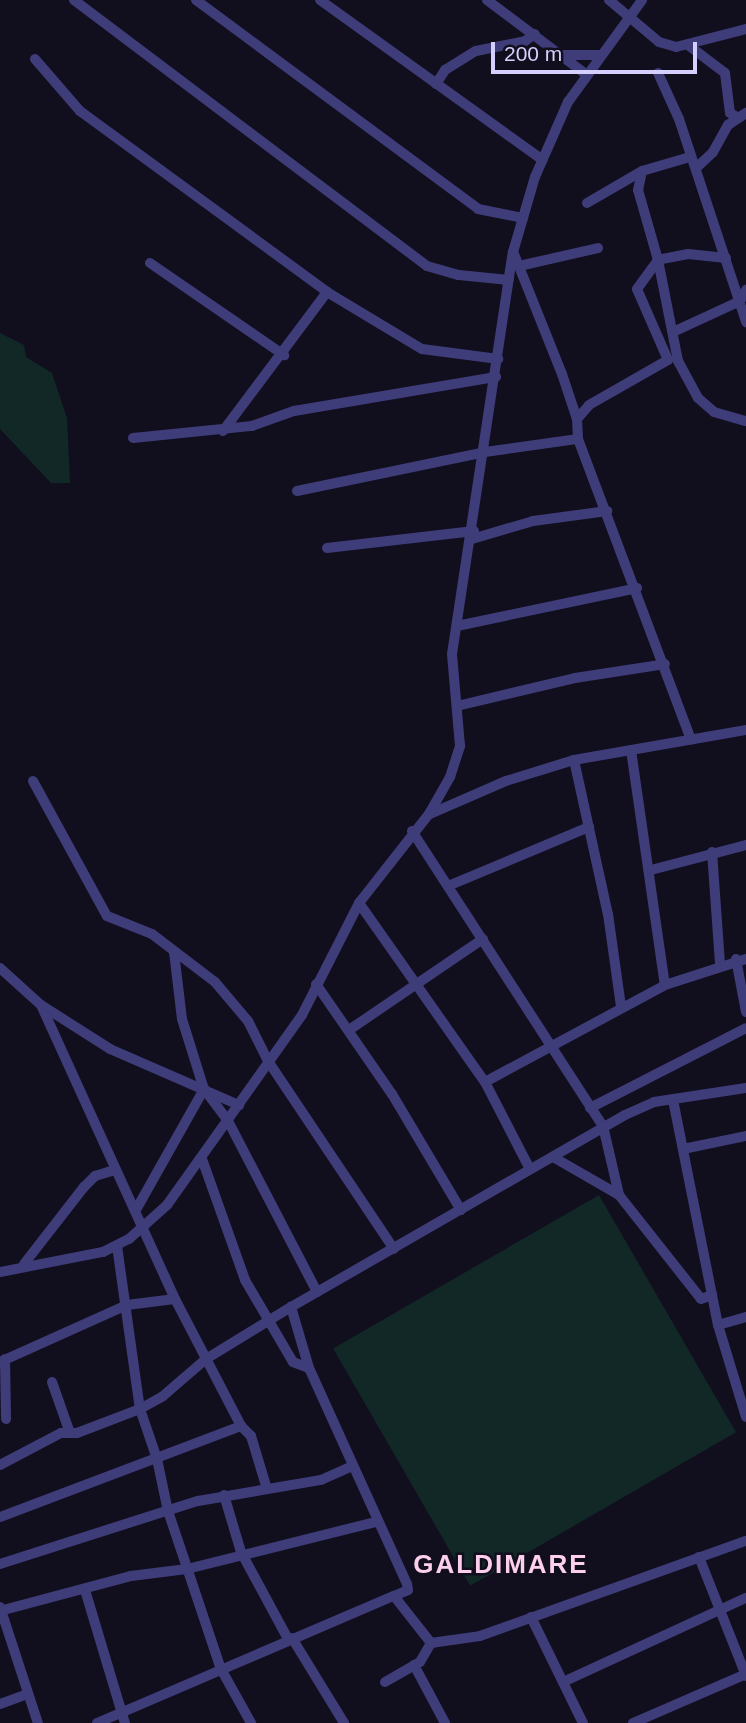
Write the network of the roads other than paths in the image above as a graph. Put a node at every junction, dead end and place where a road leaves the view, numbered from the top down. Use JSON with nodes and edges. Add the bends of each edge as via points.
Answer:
{"nodes":[{"id":1,"x":74,"y":0,"type":"edge"},
{"id":2,"x":196,"y":0,"type":"edge"},
{"id":3,"x":320,"y":0,"type":"edge"},
{"id":4,"x":487,"y":0,"type":"edge"},
{"id":5,"x":609,"y":0,"type":"edge"},
{"id":6,"x":642,"y":0,"type":"edge"},
{"id":7,"x":630,"y":16,"type":"junction"},
{"id":8,"x":746,"y":29,"type":"edge"},
{"id":9,"x":535,"y":34,"type":"junction"},
{"id":10,"x":688,"y":46,"type":"junction"},
{"id":11,"x":564,"y":55,"type":"junction"},
{"id":12,"x":601,"y":55,"type":"junction"},
{"id":13,"x":35,"y":59,"type":"dead end"},
{"id":14,"x":658,"y":73,"type":"dead end"},
{"id":15,"x":587,"y":75,"type":"junction"},
{"id":16,"x":436,"y":84,"type":"junction"},
{"id":17,"x":742,"y":115,"type":"edge"},
{"id":18,"x":690,"y":158,"type":"junction"},
{"id":19,"x":543,"y":160,"type":"junction"},
{"id":20,"x":695,"y":168,"type":"junction"},
{"id":21,"x":642,"y":171,"type":"junction"},
{"id":22,"x":587,"y":202,"type":"dead end"},
{"id":23,"x":523,"y":218,"type":"junction"},
{"id":24,"x":598,"y":248,"type":"dead end"},
{"id":25,"x":513,"y":252,"type":"junction"},
{"id":26,"x":726,"y":258,"type":"junction"},
{"id":27,"x":658,"y":260,"type":"junction"},
{"id":28,"x":150,"y":263,"type":"dead end"},
{"id":29,"x":519,"y":266,"type":"junction"},
{"id":30,"x":509,"y":280,"type":"junction"},
{"id":31,"x":327,"y":292,"type":"junction"},
{"id":32,"x":744,"y":294,"type":"edge"},
{"id":33,"x":746,"y":322,"type":"edge"},
{"id":34,"x":673,"y":332,"type":"junction"},
{"id":35,"x":284,"y":355,"type":"junction"},
{"id":36,"x":498,"y":359,"type":"junction"},
{"id":37,"x":673,"y":360,"type":"junction"},
{"id":38,"x":496,"y":377,"type":"junction"},
{"id":39,"x":577,"y":419,"type":"junction"},
{"id":40,"x":746,"y":421,"type":"edge"},
{"id":41,"x":223,"y":431,"type":"junction"},
{"id":42,"x":133,"y":438,"type":"dead end"},
{"id":43,"x":579,"y":439,"type":"junction"},
{"id":44,"x":485,"y":452,"type":"junction"},
{"id":45,"x":297,"y":491,"type":"dead end"},
{"id":46,"x":607,"y":511,"type":"junction"},
{"id":47,"x":473,"y":535,"type":"junction"},
{"id":48,"x":327,"y":548,"type":"dead end"},
{"id":49,"x":637,"y":588,"type":"junction"},
{"id":50,"x":457,"y":626,"type":"junction"},
{"id":51,"x":665,"y":664,"type":"junction"},
{"id":52,"x":457,"y":706,"type":"junction"},
{"id":53,"x":746,"y":730,"type":"edge"},
{"id":54,"x":691,"y":739,"type":"junction"},
{"id":55,"x":631,"y":750,"type":"junction"},
{"id":56,"x":574,"y":760,"type":"junction"},
{"id":57,"x":33,"y":781,"type":"dead end"},
{"id":58,"x":429,"y":814,"type":"junction"},
{"id":59,"x":589,"y":827,"type":"junction"},
{"id":60,"x":412,"y":831,"type":"junction"},
{"id":61,"x":746,"y":845,"type":"edge"},
{"id":62,"x":712,"y":852,"type":"junction"},
{"id":63,"x":651,"y":870,"type":"junction"},
{"id":64,"x":448,"y":886,"type":"junction"},
{"id":65,"x":359,"y":903,"type":"junction"},
{"id":66,"x":483,"y":939,"type":"junction"},
{"id":67,"x":174,"y":952,"type":"junction"},
{"id":68,"x":741,"y":959,"type":"edge"},
{"id":69,"x":720,"y":964,"type":"junction"},
{"id":70,"x":0,"y":968,"type":"edge"},
{"id":71,"x":316,"y":984,"type":"junction"},
{"id":72,"x":665,"y":985,"type":"junction"},
{"id":73,"x":418,"y":986,"type":"junction"},
{"id":74,"x":41,"y":1005,"type":"junction"},
{"id":75,"x":621,"y":1007,"type":"junction"},
{"id":76,"x":746,"y":1012,"type":"edge"},
{"id":77,"x":746,"y":1028,"type":"edge"},
{"id":78,"x":349,"y":1030,"type":"junction"},
{"id":79,"x":552,"y":1046,"type":"junction"},
{"id":80,"x":268,"y":1061,"type":"junction"},
{"id":81,"x":485,"y":1082,"type":"junction"},
{"id":82,"x":746,"y":1088,"type":"edge"},
{"id":83,"x":204,"y":1090,"type":"junction"},
{"id":84,"x":673,"y":1101,"type":"junction"},
{"id":85,"x":239,"y":1105,"type":"junction"},
{"id":86,"x":590,"y":1108,"type":"junction"},
{"id":87,"x":227,"y":1119,"type":"junction"},
{"id":88,"x":603,"y":1126,"type":"junction"},
{"id":89,"x":746,"y":1136,"type":"edge"},
{"id":90,"x":683,"y":1149,"type":"junction"},
{"id":91,"x":553,"y":1157,"type":"junction"},
{"id":92,"x":202,"y":1159,"type":"junction"},
{"id":93,"x":530,"y":1169,"type":"junction"},
{"id":94,"x":115,"y":1170,"type":"junction"},
{"id":95,"x":619,"y":1195,"type":"junction"},
{"id":96,"x":137,"y":1208,"type":"junction"},
{"id":97,"x":461,"y":1210,"type":"junction"},
{"id":98,"x":143,"y":1228,"type":"junction"},
{"id":99,"x":117,"y":1247,"type":"junction"},
{"id":100,"x":394,"y":1249,"type":"junction"},
{"id":101,"x":24,"y":1264,"type":"junction"},
{"id":102,"x":0,"y":1272,"type":"edge"},
{"id":103,"x":317,"y":1292,"type":"junction"},
{"id":104,"x":712,"y":1295,"type":"junction"},
{"id":105,"x":176,"y":1299,"type":"junction"},
{"id":106,"x":127,"y":1305,"type":"junction"},
{"id":107,"x":290,"y":1307,"type":"junction"},
{"id":108,"x":746,"y":1317,"type":"edge"},
{"id":109,"x":266,"y":1321,"type":"junction"},
{"id":110,"x":718,"y":1325,"type":"junction"},
{"id":111,"x":206,"y":1359,"type":"junction"},
{"id":112,"x":3,"y":1361,"type":"edge"},
{"id":113,"x":309,"y":1368,"type":"junction"},
{"id":114,"x":52,"y":1382,"type":"dead end"},
{"id":115,"x":140,"y":1409,"type":"junction"},
{"id":116,"x":746,"y":1417,"type":"edge"},
{"id":117,"x":6,"y":1419,"type":"dead end"},
{"id":118,"x":241,"y":1426,"type":"junction"},
{"id":119,"x":70,"y":1433,"type":"junction"},
{"id":120,"x":157,"y":1459,"type":"junction"},
{"id":121,"x":0,"y":1465,"type":"edge"},
{"id":122,"x":353,"y":1466,"type":"junction"},
{"id":123,"x":267,"y":1489,"type":"junction"},
{"id":124,"x":224,"y":1495,"type":"junction"},
{"id":125,"x":167,"y":1511,"type":"junction"},
{"id":126,"x":0,"y":1517,"type":"edge"},
{"id":127,"x":376,"y":1522,"type":"junction"},
{"id":128,"x":746,"y":1541,"type":"edge"},
{"id":129,"x":241,"y":1552,"type":"junction"},
{"id":130,"x":699,"y":1557,"type":"junction"},
{"id":131,"x":0,"y":1564,"type":"edge"},
{"id":132,"x":187,"y":1569,"type":"junction"},
{"id":133,"x":85,"y":1590,"type":"junction"},
{"id":134,"x":394,"y":1596,"type":"junction"},
{"id":135,"x":746,"y":1598,"type":"edge"},
{"id":136,"x":0,"y":1609,"type":"edge"},
{"id":137,"x":720,"y":1610,"type":"junction"},
{"id":138,"x":531,"y":1618,"type":"junction"},
{"id":139,"x":290,"y":1639,"type":"junction"},
{"id":140,"x":431,"y":1643,"type":"junction"},
{"id":141,"x":414,"y":1665,"type":"junction"},
{"id":142,"x":221,"y":1669,"type":"junction"},
{"id":143,"x":746,"y":1675,"type":"edge"},
{"id":144,"x":385,"y":1682,"type":"dead end"},
{"id":145,"x":563,"y":1682,"type":"junction"},
{"id":146,"x":27,"y":1694,"type":"junction"},
{"id":147,"x":0,"y":1704,"type":"edge"},
{"id":148,"x":123,"y":1718,"type":"edge"},
{"id":149,"x":38,"y":1723,"type":"edge"},
{"id":150,"x":97,"y":1723,"type":"edge"},
{"id":151,"x":251,"y":1723,"type":"edge"},
{"id":152,"x":344,"y":1723,"type":"edge"},
{"id":153,"x":445,"y":1723,"type":"edge"},
{"id":154,"x":583,"y":1723,"type":"edge"},
{"id":155,"x":633,"y":1723,"type":"edge"}],
"edges":[{"from":1,"to":30,"type":"street","via":[[427,266]]},
{"from":2,"to":23,"type":"street","via":[[478,209]]},
{"from":3,"to":16,"type":"street"},
{"from":4,"to":9,"type":"street"},
{"from":5,"to":7,"type":"street"},
{"from":6,"to":7,"type":"street"},
{"from":7,"to":10,"type":"street","via":[[659,42]]},
{"from":7,"to":12,"type":"street"},
{"from":8,"to":10,"type":"street"},
{"from":9,"to":11,"type":"street"},
{"from":9,"to":16,"type":"street","via":[[476,51],[445,71]]},
{"from":10,"to":17,"type":"street","via":[[724,73],[730,113]]},
{"from":11,"to":12,"type":"street"},
{"from":11,"to":15,"type":"street"},
{"from":12,"to":15,"type":"street"},
{"from":13,"to":31,"type":"street","via":[[80,111]]},
{"from":14,"to":18,"type":"street"},
{"from":15,"to":19,"type":"street","via":[[568,102]]},
{"from":16,"to":19,"type":"street"},
{"from":17,"to":20,"type":"street","via":[[728,125],[713,152]]},
{"from":18,"to":20,"type":"street"},
{"from":18,"to":21,"type":"street"},
{"from":19,"to":23,"type":"street"},
{"from":20,"to":26,"type":"street"},
{"from":21,"to":22,"type":"street"},
{"from":21,"to":27,"type":"street","via":[[640,204]]},
{"from":23,"to":25,"type":"street"},
{"from":24,"to":29,"type":"street"},
{"from":25,"to":29,"type":"street"},
{"from":25,"to":30,"type":"street"},
{"from":26,"to":27,"type":"street","via":[[688,254]]},
{"from":26,"to":32,"type":"street"},
{"from":27,"to":34,"type":"street"},
{"from":27,"to":37,"type":"street","via":[[637,289]]},
{"from":28,"to":35,"type":"street"},
{"from":29,"to":39,"type":"street"},
{"from":30,"to":36,"type":"street"},
{"from":31,"to":35,"type":"street"},
{"from":31,"to":36,"type":"street","via":[[422,349]]},
{"from":32,"to":33,"type":"street"},
{"from":32,"to":34,"type":"street"},
{"from":34,"to":37,"type":"street"},
{"from":35,"to":41,"type":"street"},
{"from":36,"to":38,"type":"street"},
{"from":37,"to":39,"type":"street","via":[[589,405]]},
{"from":37,"to":40,"type":"street","via":[[705,406]]},
{"from":38,"to":41,"type":"street","via":[[294,411]]},
{"from":38,"to":44,"type":"street"},
{"from":39,"to":43,"type":"street"},
{"from":41,"to":42,"type":"street"},
{"from":43,"to":44,"type":"street"},
{"from":43,"to":46,"type":"street"},
{"from":44,"to":45,"type":"street"},
{"from":44,"to":47,"type":"street"},
{"from":46,"to":47,"type":"street","via":[[559,516]]},
{"from":46,"to":49,"type":"street"},
{"from":47,"to":48,"type":"street"},
{"from":47,"to":50,"type":"street"},
{"from":49,"to":50,"type":"street"},
{"from":49,"to":51,"type":"street"},
{"from":50,"to":52,"type":"street","via":[[452,654]]},
{"from":51,"to":52,"type":"street","via":[[575,678]]},
{"from":51,"to":54,"type":"street"},
{"from":52,"to":58,"type":"street","via":[[460,746]]},
{"from":53,"to":54,"type":"street"},
{"from":54,"to":55,"type":"street"},
{"from":55,"to":56,"type":"street"},
{"from":55,"to":63,"type":"street"},
{"from":56,"to":58,"type":"street","via":[[506,781]]},
{"from":56,"to":59,"type":"street"},
{"from":57,"to":67,"type":"street","via":[[107,916],[152,934]]},
{"from":58,"to":60,"type":"street"},
{"from":59,"to":64,"type":"street"},
{"from":59,"to":75,"type":"street"},
{"from":60,"to":64,"type":"street"},
{"from":60,"to":65,"type":"street"},
{"from":61,"to":62,"type":"street"},
{"from":62,"to":63,"type":"street"},
{"from":62,"to":69,"type":"street"},
{"from":63,"to":72,"type":"street"},
{"from":64,"to":66,"type":"street"},
{"from":65,"to":71,"type":"street"},
{"from":65,"to":73,"type":"street"},
{"from":66,"to":73,"type":"street"},
{"from":66,"to":79,"type":"street"},
{"from":67,"to":80,"type":"street","via":[[215,982],[248,1021]]},
{"from":67,"to":83,"type":"street","via":[[182,1019]]},
{"from":68,"to":69,"type":"street"},
{"from":68,"to":76,"type":"street"},
{"from":69,"to":72,"type":"street"},
{"from":70,"to":74,"type":"street"},
{"from":71,"to":78,"type":"street"},
{"from":71,"to":80,"type":"street","via":[[302,1015]]},
{"from":72,"to":75,"type":"street"},
{"from":73,"to":78,"type":"street"},
{"from":73,"to":81,"type":"street"},
{"from":74,"to":83,"type":"street","via":[[110,1049]]},
{"from":74,"to":94,"type":"street"},
{"from":75,"to":79,"type":"street"},
{"from":77,"to":86,"type":"street"},
{"from":78,"to":97,"type":"street"},
{"from":79,"to":81,"type":"street"},
{"from":79,"to":86,"type":"street"},
{"from":80,"to":85,"type":"street"},
{"from":80,"to":100,"type":"street"},
{"from":81,"to":93,"type":"street"},
{"from":82,"to":84,"type":"street"},
{"from":83,"to":85,"type":"street"},
{"from":83,"to":87,"type":"street"},
{"from":83,"to":96,"type":"street"},
{"from":84,"to":88,"type":"street","via":[[654,1102]]},
{"from":84,"to":90,"type":"street"},
{"from":85,"to":87,"type":"street"},
{"from":86,"to":88,"type":"street"},
{"from":87,"to":92,"type":"street"},
{"from":87,"to":103,"type":"street"},
{"from":88,"to":91,"type":"street"},
{"from":88,"to":95,"type":"street"},
{"from":89,"to":90,"type":"street"},
{"from":90,"to":104,"type":"street"},
{"from":91,"to":93,"type":"street"},
{"from":91,"to":95,"type":"street"},
{"from":92,"to":98,"type":"street"},
{"from":92,"to":109,"type":"street","via":[[245,1280]]},
{"from":93,"to":97,"type":"street"},
{"from":94,"to":96,"type":"street"},
{"from":94,"to":101,"type":"street","via":[[95,1176],[84,1187]]},
{"from":95,"to":104,"type":"street","via":[[701,1298]]},
{"from":96,"to":98,"type":"street"},
{"from":97,"to":100,"type":"street"},
{"from":98,"to":99,"type":"street"},
{"from":98,"to":105,"type":"street"},
{"from":99,"to":101,"type":"street"},
{"from":99,"to":106,"type":"street"},
{"from":100,"to":103,"type":"street"},
{"from":101,"to":102,"type":"street"},
{"from":103,"to":107,"type":"street"},
{"from":104,"to":110,"type":"street"},
{"from":105,"to":106,"type":"street"},
{"from":105,"to":111,"type":"street"},
{"from":106,"to":112,"type":"street","via":[[99,1322]]},
{"from":106,"to":115,"type":"street"},
{"from":107,"to":109,"type":"street"},
{"from":107,"to":113,"type":"street"},
{"from":108,"to":110,"type":"street"},
{"from":109,"to":111,"type":"street"},
{"from":109,"to":113,"type":"street","via":[[293,1362]]},
{"from":110,"to":116,"type":"street"},
{"from":111,"to":115,"type":"street","via":[[163,1396]]},
{"from":111,"to":118,"type":"street"},
{"from":112,"to":117,"type":"street"},
{"from":113,"to":122,"type":"street"},
{"from":114,"to":119,"type":"street"},
{"from":115,"to":119,"type":"street"},
{"from":115,"to":120,"type":"street"},
{"from":118,"to":120,"type":"street"},
{"from":118,"to":123,"type":"street","via":[[251,1436]]},
{"from":119,"to":121,"type":"street"},
{"from":120,"to":125,"type":"street"},
{"from":120,"to":126,"type":"street"},
{"from":122,"to":123,"type":"street","via":[[321,1480]]},
{"from":122,"to":127,"type":"street"},
{"from":123,"to":124,"type":"street"},
{"from":124,"to":125,"type":"street"},
{"from":124,"to":129,"type":"street"},
{"from":125,"to":131,"type":"street"},
{"from":125,"to":132,"type":"street"},
{"from":127,"to":129,"type":"street"},
{"from":127,"to":134,"type":"street","via":[[407,1584],[408,1590]]},
{"from":128,"to":130,"type":"street"},
{"from":129,"to":132,"type":"street"},
{"from":129,"to":139,"type":"street"},
{"from":130,"to":137,"type":"street"},
{"from":130,"to":138,"type":"street"},
{"from":132,"to":133,"type":"street","via":[[131,1576]]},
{"from":132,"to":142,"type":"street"},
{"from":133,"to":136,"type":"street"},
{"from":133,"to":148,"type":"street"},
{"from":134,"to":139,"type":"street"},
{"from":134,"to":140,"type":"street"},
{"from":135,"to":137,"type":"street"},
{"from":136,"to":146,"type":"street"},
{"from":137,"to":143,"type":"street"},
{"from":137,"to":145,"type":"street"},
{"from":138,"to":140,"type":"street","via":[[480,1636]]},
{"from":138,"to":145,"type":"street"},
{"from":139,"to":142,"type":"street"},
{"from":139,"to":152,"type":"street"},
{"from":140,"to":141,"type":"street"},
{"from":141,"to":144,"type":"street"},
{"from":141,"to":153,"type":"street"},
{"from":142,"to":148,"type":"street"},
{"from":142,"to":151,"type":"street"},
{"from":143,"to":155,"type":"street"},
{"from":145,"to":154,"type":"street"},
{"from":146,"to":147,"type":"street"},
{"from":146,"to":149,"type":"street"},
{"from":148,"to":150,"type":"street"}]}
